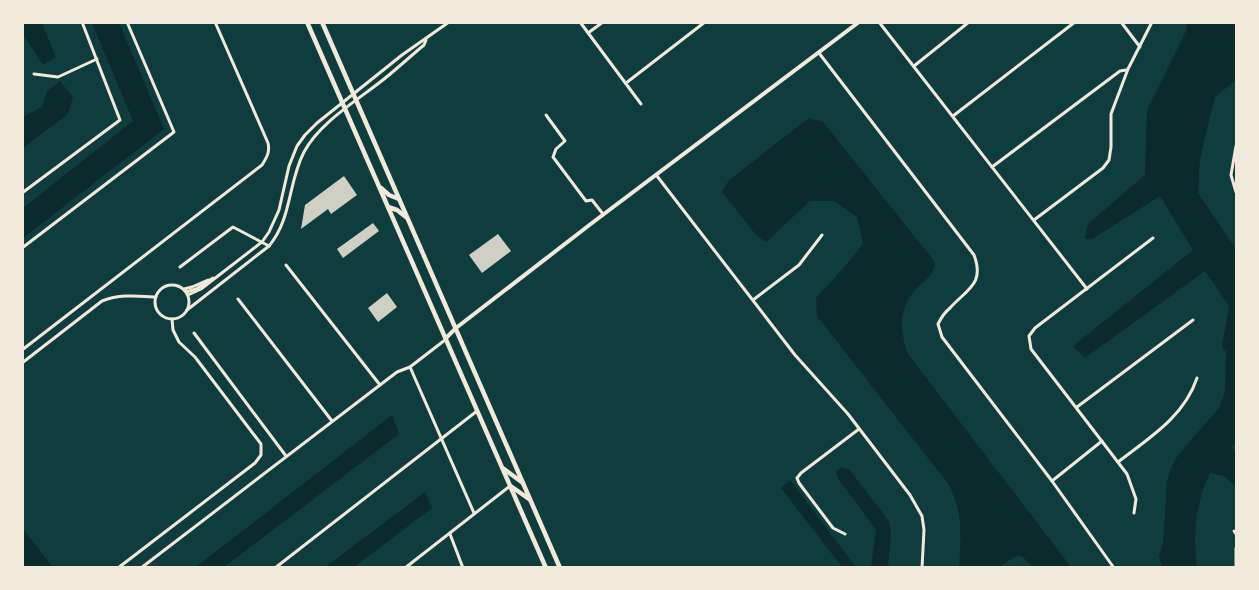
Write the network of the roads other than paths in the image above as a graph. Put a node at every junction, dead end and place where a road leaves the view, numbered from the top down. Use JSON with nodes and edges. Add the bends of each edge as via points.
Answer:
{"nodes":[{"id":1,"x":81,"y":22,"type":"edge"},
{"id":2,"x":127,"y":22,"type":"edge"},
{"id":3,"x":215,"y":22,"type":"edge"},
{"id":4,"x":307,"y":22,"type":"edge"},
{"id":5,"x":322,"y":22,"type":"edge"},
{"id":6,"x":449,"y":22,"type":"edge"},
{"id":7,"x":580,"y":22,"type":"edge"},
{"id":8,"x":603,"y":22,"type":"edge"},
{"id":9,"x":705,"y":22,"type":"edge"},
{"id":10,"x":860,"y":22,"type":"edge"},
{"id":11,"x":879,"y":22,"type":"edge"},
{"id":12,"x":969,"y":22,"type":"edge"},
{"id":13,"x":1076,"y":22,"type":"edge"},
{"id":14,"x":1120,"y":22,"type":"edge"},
{"id":15,"x":1152,"y":22,"type":"edge"},
{"id":16,"x":588,"y":33,"type":"junction"},
{"id":17,"x":426,"y":40,"type":"junction"},
{"id":18,"x":1140,"y":47,"type":"junction"},
{"id":19,"x":819,"y":53,"type":"junction"},
{"id":20,"x":97,"y":59,"type":"junction"},
{"id":21,"x":914,"y":67,"type":"junction"},
{"id":22,"x":1128,"y":69,"type":"junction"},
{"id":23,"x":34,"y":74,"type":"dead end"},
{"id":24,"x":626,"y":83,"type":"junction"},
{"id":25,"x":354,"y":94,"type":"junction"},
{"id":26,"x":356,"y":101,"type":"junction"},
{"id":27,"x":343,"y":102,"type":"junction"},
{"id":28,"x":641,"y":104,"type":"dead end"},
{"id":29,"x":346,"y":110,"type":"junction"},
{"id":30,"x":546,"y":115,"type":"dead end"},
{"id":31,"x":953,"y":117,"type":"junction"},
{"id":32,"x":1236,"y":146,"type":"edge"},
{"id":33,"x":992,"y":167,"type":"junction"},
{"id":34,"x":657,"y":176,"type":"junction"},
{"id":35,"x":379,"y":186,"type":"junction"},
{"id":36,"x":1236,"y":192,"type":"edge"},
{"id":37,"x":22,"y":193,"type":"edge"},
{"id":38,"x":399,"y":199,"type":"junction"},
{"id":39,"x":388,"y":207,"type":"junction"},
{"id":40,"x":603,"y":215,"type":"junction"},
{"id":41,"x":408,"y":219,"type":"junction"},
{"id":42,"x":1034,"y":220,"type":"junction"},
{"id":43,"x":822,"y":235,"type":"dead end"},
{"id":44,"x":1153,"y":238,"type":"dead end"},
{"id":45,"x":262,"y":242,"type":"junction"},
{"id":46,"x":269,"y":246,"type":"junction"},
{"id":47,"x":22,"y":248,"type":"edge"},
{"id":48,"x":286,"y":265,"type":"dead end"},
{"id":49,"x":180,"y":267,"type":"dead end"},
{"id":50,"x":218,"y":276,"type":"junction"},
{"id":51,"x":204,"y":287,"type":"junction"},
{"id":52,"x":1087,"y":289,"type":"junction"},
{"id":53,"x":186,"y":292,"type":"junction"},
{"id":54,"x":209,"y":293,"type":"junction"},
{"id":55,"x":156,"y":297,"type":"junction"},
{"id":56,"x":238,"y":299,"type":"dead end"},
{"id":57,"x":753,"y":300,"type":"junction"},
{"id":58,"x":187,"y":310,"type":"junction"},
{"id":59,"x":172,"y":319,"type":"junction"},
{"id":60,"x":1193,"y":320,"type":"dead end"},
{"id":61,"x":456,"y":328,"type":"junction"},
{"id":62,"x":194,"y":333,"type":"dead end"},
{"id":63,"x":446,"y":338,"type":"junction"},
{"id":64,"x":22,"y":350,"type":"edge"},
{"id":65,"x":22,"y":363,"type":"edge"},
{"id":66,"x":410,"y":367,"type":"junction"},
{"id":67,"x":1197,"y":378,"type":"dead end"},
{"id":68,"x":380,"y":385,"type":"junction"},
{"id":69,"x":1077,"y":407,"type":"junction"},
{"id":70,"x":477,"y":411,"type":"junction"},
{"id":71,"x":332,"y":421,"type":"junction"},
{"id":72,"x":859,"y":429,"type":"junction"},
{"id":73,"x":441,"y":438,"type":"junction"},
{"id":74,"x":1102,"y":441,"type":"junction"},
{"id":75,"x":286,"y":456,"type":"junction"},
{"id":76,"x":1118,"y":462,"type":"junction"},
{"id":77,"x":502,"y":467,"type":"junction"},
{"id":78,"x":1052,"y":482,"type":"junction"},
{"id":79,"x":523,"y":483,"type":"junction"},
{"id":80,"x":510,"y":486,"type":"junction"},
{"id":81,"x":531,"y":501,"type":"junction"},
{"id":82,"x":474,"y":513,"type":"junction"},
{"id":83,"x":1134,"y":513,"type":"dead end"},
{"id":84,"x":450,"y":534,"type":"junction"},
{"id":85,"x":845,"y":534,"type":"dead end"},
{"id":86,"x":1236,"y":548,"type":"edge"},
{"id":87,"x":118,"y":567,"type":"edge"},
{"id":88,"x":141,"y":567,"type":"edge"},
{"id":89,"x":275,"y":567,"type":"edge"},
{"id":90,"x":405,"y":567,"type":"edge"},
{"id":91,"x":463,"y":567,"type":"edge"},
{"id":92,"x":546,"y":567,"type":"edge"},
{"id":93,"x":560,"y":567,"type":"edge"},
{"id":94,"x":922,"y":567,"type":"edge"},
{"id":95,"x":1114,"y":567,"type":"edge"},
{"id":96,"x":1236,"y":567,"type":"edge"}],
"edges":[{"from":1,"to":20,"type":"street"},
{"from":2,"to":47,"type":"street","via":[[174,132]]},
{"from":3,"to":64,"type":"street","via":[[268,143],[267,157],[262,165]]},
{"from":4,"to":27,"type":"main road"},
{"from":5,"to":25,"type":"main road"},
{"from":6,"to":17,"type":"street"},
{"from":7,"to":16,"type":"street"},
{"from":8,"to":16,"type":"street"},
{"from":9,"to":24,"type":"street"},
{"from":10,"to":19,"type":"street"},
{"from":11,"to":21,"type":"street"},
{"from":12,"to":21,"type":"street"},
{"from":13,"to":31,"type":"street"},
{"from":14,"to":18,"type":"street"},
{"from":15,"to":18,"type":"street"},
{"from":16,"to":24,"type":"street"},
{"from":17,"to":25,"type":"street"},
{"from":17,"to":26,"type":"street"},
{"from":18,"to":22,"type":"street"},
{"from":19,"to":34,"type":"street"},
{"from":19,"to":78,"type":"street","via":[[974,255],[977,278],[938,324],[942,337]]},
{"from":20,"to":23,"type":"street","via":[[58,77]]},
{"from":20,"to":37,"type":"street","via":[[120,120]]},
{"from":21,"to":31,"type":"street"},
{"from":22,"to":33,"type":"street","via":[[1113,76]]},
{"from":22,"to":42,"type":"street","via":[[1111,114],[1109,160]]},
{"from":24,"to":28,"type":"street"},
{"from":25,"to":26,"type":"main road"},
{"from":25,"to":27,"type":"street"},
{"from":26,"to":29,"type":"street"},
{"from":26,"to":38,"type":"main road"},
{"from":27,"to":29,"type":"main road"},
{"from":27,"to":45,"type":"street","via":[[297,146],[279,210]]},
{"from":29,"to":35,"type":"main road"},
{"from":29,"to":46,"type":"street","via":[[324,127],[305,150],[287,212]]},
{"from":30,"to":40,"type":"street","via":[[565,141],[553,157],[585,201],[592,200]]},
{"from":31,"to":33,"type":"street"},
{"from":32,"to":36,"type":"street","via":[[1231,175]]},
{"from":33,"to":42,"type":"street"},
{"from":34,"to":40,"type":"street"},
{"from":34,"to":57,"type":"street"},
{"from":35,"to":38,"type":"main road"},
{"from":35,"to":39,"type":"main road"},
{"from":38,"to":41,"type":"main road"},
{"from":39,"to":41,"type":"main road"},
{"from":39,"to":63,"type":"main road"},
{"from":40,"to":61,"type":"street"},
{"from":41,"to":61,"type":"main road"},
{"from":42,"to":52,"type":"street"},
{"from":43,"to":57,"type":"street","via":[[799,265]]},
{"from":44,"to":52,"type":"street"},
{"from":45,"to":46,"type":"street"},
{"from":45,"to":49,"type":"street","via":[[233,227]]},
{"from":45,"to":50,"type":"street"},
{"from":46,"to":54,"type":"street"},
{"from":48,"to":68,"type":"street"},
{"from":50,"to":51,"type":"street"},
{"from":50,"to":53,"type":"street"},
{"from":51,"to":53,"type":"street"},
{"from":51,"to":54,"type":"street"},
{"from":52,"to":69,"type":"street","via":[[1029,336],[1029,344]]},
{"from":53,"to":55,"type":"street","via":[[166,286]]},
{"from":53,"to":58,"type":"street"},
{"from":54,"to":58,"type":"street"},
{"from":55,"to":59,"type":"street","via":[[158,312]]},
{"from":55,"to":65,"type":"street","via":[[125,295],[102,301]]},
{"from":56,"to":71,"type":"street"},
{"from":57,"to":72,"type":"street"},
{"from":58,"to":59,"type":"street"},
{"from":59,"to":87,"type":"street","via":[[172,330],[179,342],[195,357],[261,444],[261,455]]},
{"from":60,"to":69,"type":"street"},
{"from":61,"to":63,"type":"street"},
{"from":61,"to":79,"type":"main road"},
{"from":62,"to":75,"type":"street"},
{"from":63,"to":66,"type":"street"},
{"from":63,"to":70,"type":"main road"},
{"from":66,"to":68,"type":"street"},
{"from":66,"to":73,"type":"street"},
{"from":67,"to":76,"type":"street","via":[[1192,393],[1177,413]]},
{"from":68,"to":71,"type":"street"},
{"from":69,"to":74,"type":"street"},
{"from":70,"to":73,"type":"street"},
{"from":70,"to":77,"type":"main road"},
{"from":71,"to":75,"type":"street"},
{"from":72,"to":85,"type":"street","via":[[797,478],[833,528]]},
{"from":72,"to":94,"type":"street","via":[[922,516]]},
{"from":73,"to":82,"type":"street"},
{"from":73,"to":89,"type":"street"},
{"from":74,"to":76,"type":"street"},
{"from":74,"to":78,"type":"street"},
{"from":75,"to":88,"type":"street"},
{"from":76,"to":83,"type":"street","via":[[1136,499]]},
{"from":77,"to":79,"type":"main road"},
{"from":77,"to":80,"type":"main road"},
{"from":78,"to":95,"type":"street"},
{"from":79,"to":81,"type":"main road"},
{"from":80,"to":81,"type":"main road"},
{"from":80,"to":82,"type":"street"},
{"from":80,"to":92,"type":"main road"},
{"from":81,"to":93,"type":"main road"},
{"from":82,"to":84,"type":"street"},
{"from":84,"to":90,"type":"street"},
{"from":84,"to":91,"type":"street"},
{"from":86,"to":96,"type":"street"}]}
